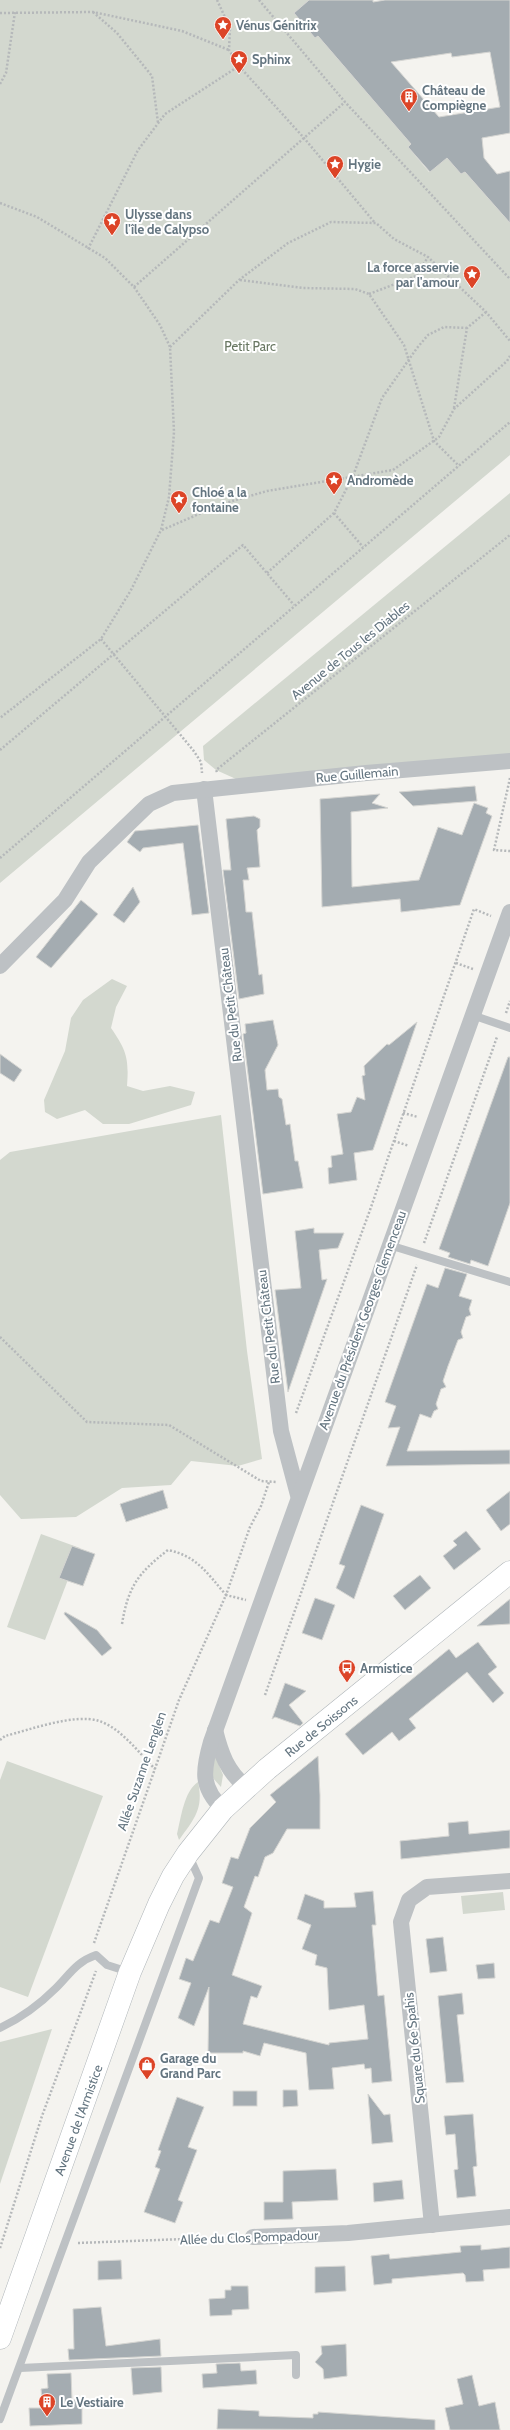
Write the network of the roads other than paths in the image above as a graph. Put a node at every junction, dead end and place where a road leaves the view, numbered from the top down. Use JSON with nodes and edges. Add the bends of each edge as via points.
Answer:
{"nodes":[{"id":1,"x":510,"y":761,"type":"edge"},
{"id":2,"x":211,"y":789,"type":"junction"},
{"id":3,"x":508,"y":917,"type":"edge"},
{"id":4,"x":0,"y":966,"type":"edge"},
{"id":5,"x":472,"y":1015,"type":"junction"},
{"id":6,"x":510,"y":1028,"type":"edge"},
{"id":7,"x":389,"y":1245,"type":"junction"},
{"id":8,"x":510,"y":1282,"type":"edge"},
{"id":9,"x":298,"y":1495,"type":"junction"},
{"id":10,"x":510,"y":1572,"type":"edge"},
{"id":11,"x":214,"y":1730,"type":"junction"},
{"id":12,"x":246,"y":1787,"type":"junction"},
{"id":13,"x":223,"y":1808,"type":"junction"},
{"id":14,"x":188,"y":1853,"type":"junction"},
{"id":15,"x":510,"y":1881,"type":"edge"},
{"id":16,"x":159,"y":1904,"type":"joint"},
{"id":17,"x":130,"y":1972,"type":"junction"},
{"id":18,"x":0,"y":2028,"type":"edge"},
{"id":19,"x":510,"y":2217,"type":"edge"},
{"id":20,"x":432,"y":2225,"type":"junction"},
{"id":21,"x":253,"y":2237,"type":"road end"},
{"id":22,"x":0,"y":2338,"type":"edge"},
{"id":23,"x":20,"y":2368,"type":"junction"},
{"id":24,"x":296,"y":2375,"type":"dead end"},
{"id":25,"x":0,"y":2419,"type":"edge"}],
"edges":[{"from":1,"to":2,"type":"street","name":"Rue Guillemain"},
{"from":2,"to":4,"type":"street","via":[[173,793],[149,804],[89,862],[65,900]]},
{"from":2,"to":9,"type":"street","name":"Rue du Petit Château","via":[[281,1430]]},
{"from":3,"to":5,"type":"street","name":"Avenue du Président Georges Clemenceau"},
{"from":5,"to":6,"type":"lane"},
{"from":5,"to":7,"type":"street","name":"Avenue du Président Georges Clemenceau"},
{"from":7,"to":8,"type":"lane"},
{"from":7,"to":9,"type":"street","name":"Avenue du Président Georges Clemenceau"},
{"from":9,"to":11,"type":"street","name":"Avenue du Président Georges Clemenceau"},
{"from":10,"to":12,"type":"main road","name":"Rue de Soissons"},
{"from":11,"to":12,"type":"street","via":[[225,1763],[233,1776]]},
{"from":11,"to":13,"type":"street","name":"Avenue du Président Georges Clemenceau","via":[[205,1764],[204,1780],[213,1799]]},
{"from":12,"to":13,"type":"main road","name":"Rue de Soissons"},
{"from":13,"to":14,"type":"main road","name":"Rue de Soissons"},
{"from":14,"to":16,"type":"main road","name":"Rue de Soissons"},
{"from":14,"to":23,"type":"lane","via":[[199,1878]]},
{"from":15,"to":20,"type":"street","name":"Square du 6e Spahis","via":[[427,1887],[409,1900],[401,1922]]},
{"from":16,"to":17,"type":"main road","name":"Avenue de l'Armistice"},
{"from":17,"to":18,"type":"lane","via":[[107,1965],[97,1957],[82,1960],[55,1989],[24,2016]]},
{"from":17,"to":22,"type":"main road","name":"Avenue de l'Armistice"},
{"from":19,"to":20,"type":"street"},
{"from":20,"to":21,"type":"street","name":"Allée du Clos Pompadour","via":[[348,2234]]},
{"from":23,"to":24,"type":"lane","via":[[296,2355]]},
{"from":23,"to":25,"type":"lane"}]}
